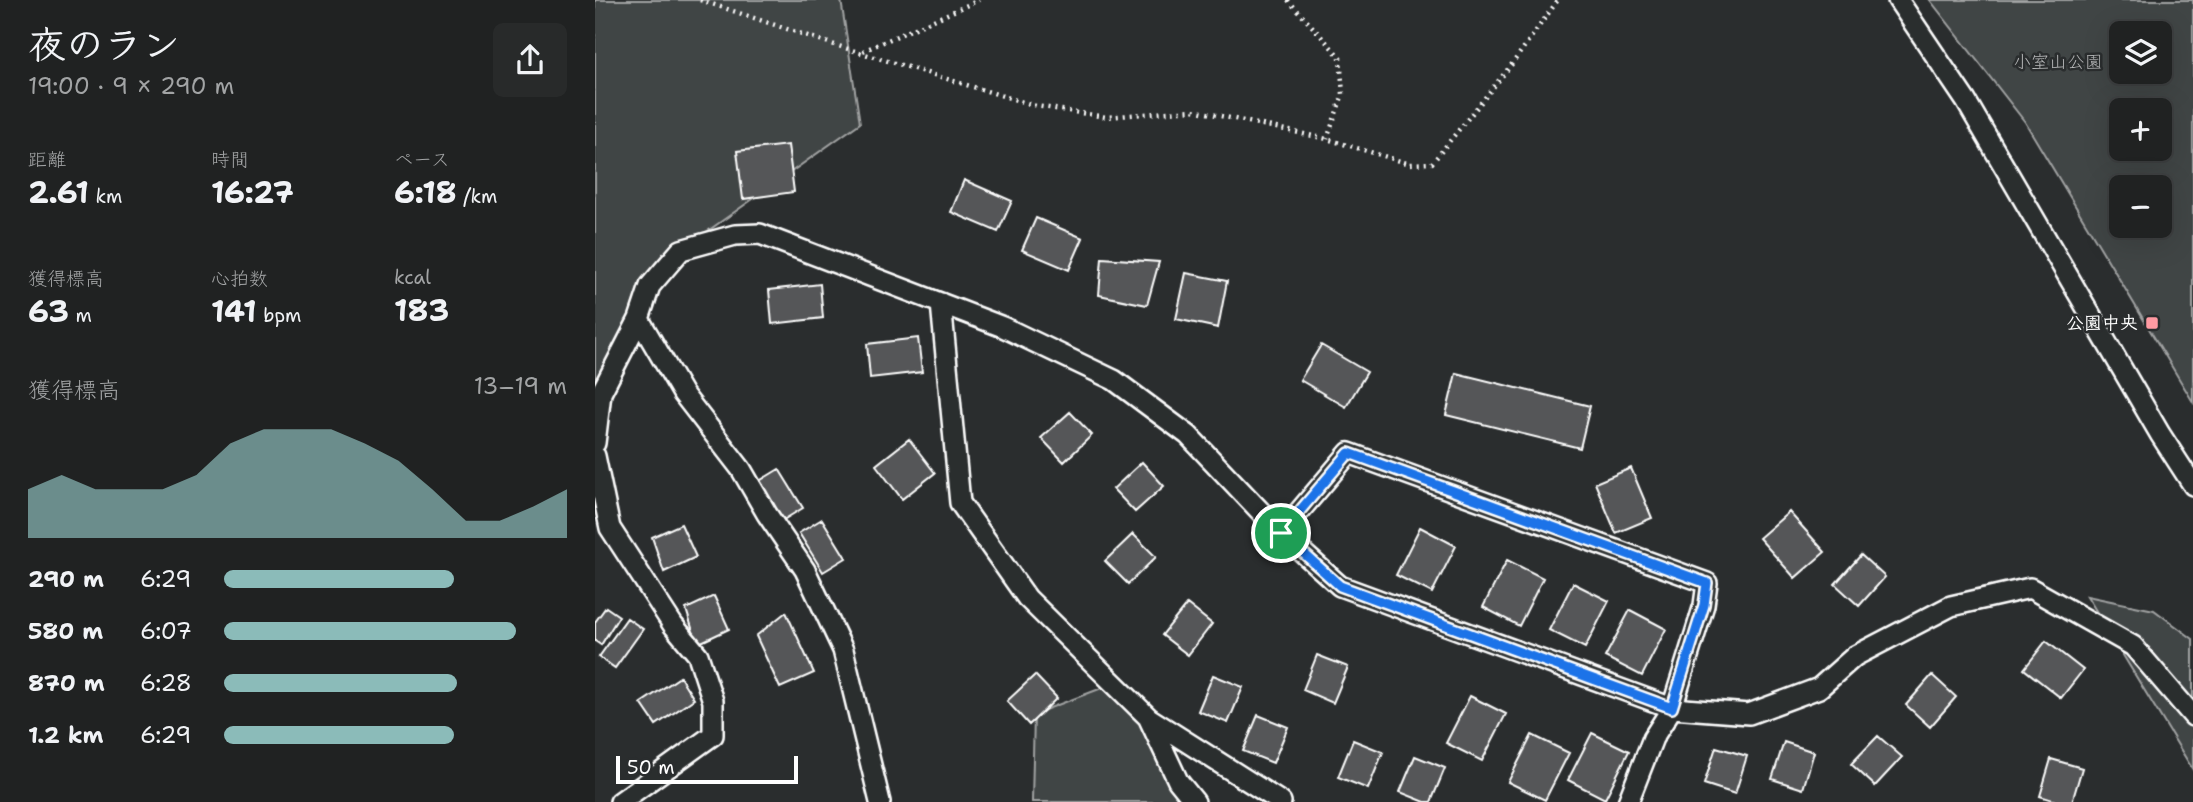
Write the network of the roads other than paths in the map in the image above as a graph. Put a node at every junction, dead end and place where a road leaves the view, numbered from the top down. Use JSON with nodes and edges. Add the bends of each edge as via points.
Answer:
{"nodes":[{"id":1,"x":1898,"y":0,"type":"edge"},
{"id":2,"x":941,"y":303,"type":"junction"},
{"id":3,"x":639,"y":320,"type":"junction"},
{"id":4,"x":595,"y":443,"type":"edge"},
{"id":5,"x":595,"y":456,"type":"edge"},
{"id":6,"x":2193,"y":485,"type":"edge"},
{"id":7,"x":1281,"y":533,"type":"junction"},
{"id":8,"x":1672,"y":708,"type":"junction"},
{"id":9,"x":2193,"y":716,"type":"edge"},
{"id":10,"x":1149,"y":718,"type":"junction"},
{"id":11,"x":620,"y":802,"type":"edge"},
{"id":12,"x":880,"y":802,"type":"edge"},
{"id":13,"x":1195,"y":802,"type":"edge"},
{"id":14,"x":1281,"y":802,"type":"edge"},
{"id":15,"x":1628,"y":802,"type":"edge"}],
"edges":[{"from":1,"to":6,"type":"street","via":[[1966,101]]},
{"from":2,"to":3,"type":"street","via":[[760,234],[735,235],[681,250],[650,286]]},
{"from":2,"to":7,"type":"street","via":[[1114,380],[1188,435]]},
{"from":2,"to":10,"type":"street","via":[[960,503],[1027,598]]},
{"from":3,"to":4,"type":"street","via":[[601,393]]},
{"from":3,"to":12,"type":"street","via":[[683,394],[741,469],[805,570],[843,650]]},
{"from":5,"to":11,"type":"street","via":[[610,528],[698,655],[713,701],[713,735]]},
{"from":7,"to":8,"type":"street","via":[[1340,586]]},
{"from":7,"to":8,"type":"street","via":[[1349,453],[1707,583]]},
{"from":8,"to":9,"type":"street","via":[[1749,714],[1819,688],[1855,656],[1951,606],[2030,588],[2133,646]]},
{"from":8,"to":15,"type":"street","via":[[1654,738]]},
{"from":10,"to":13,"type":"street","via":[[1178,781]]},
{"from":10,"to":14,"type":"street"}]}
